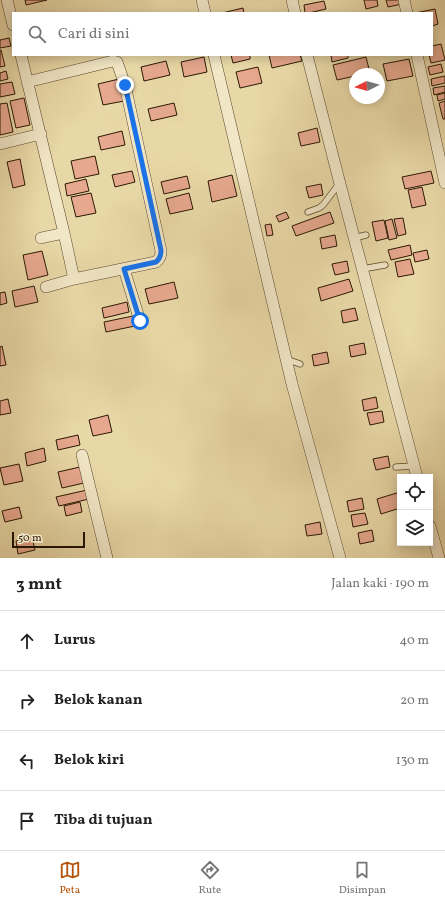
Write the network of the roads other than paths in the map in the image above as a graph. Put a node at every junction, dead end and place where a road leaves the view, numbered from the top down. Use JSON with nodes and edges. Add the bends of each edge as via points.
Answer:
{"nodes":[{"id":1,"x":7,"y":0,"type":"edge"},
{"id":2,"x":202,"y":0,"type":"edge"},
{"id":3,"x":292,"y":0,"type":"edge"},
{"id":4,"x":404,"y":0,"type":"edge"},
{"id":5,"x":205,"y":12,"type":"edge"},
{"id":6,"x":295,"y":12,"type":"edge"},
{"id":7,"x":407,"y":12,"type":"edge"},
{"id":8,"x":12,"y":21,"type":"edge"},
{"id":9,"x":20,"y":56,"type":"edge"},
{"id":10,"x":214,"y":56,"type":"edge"},
{"id":11,"x":307,"y":56,"type":"edge"},
{"id":12,"x":417,"y":56,"type":"edge"},
{"id":13,"x":27,"y":82,"type":"junction"},
{"id":14,"x":41,"y":134,"type":"junction"},
{"id":15,"x":0,"y":144,"type":"edge"},
{"id":16,"x":340,"y":184,"type":"junction"},
{"id":17,"x":445,"y":184,"type":"edge"},
{"id":18,"x":308,"y":212,"type":"dead end"},
{"id":19,"x":64,"y":234,"type":"junction"},
{"id":20,"x":366,"y":235,"type":"dead end"},
{"id":21,"x":42,"y":238,"type":"dead end"},
{"id":22,"x":354,"y":238,"type":"junction"},
{"id":23,"x":385,"y":265,"type":"dead end"},
{"id":24,"x":124,"y":269,"type":"junction"},
{"id":25,"x":362,"y":269,"type":"junction"},
{"id":26,"x":74,"y":279,"type":"junction"},
{"id":27,"x":46,"y":287,"type":"dead end"},
{"id":28,"x":140,"y":321,"type":"dead end"},
{"id":29,"x":286,"y":359,"type":"junction"},
{"id":30,"x":300,"y":364,"type":"dead end"},
{"id":31,"x":82,"y":455,"type":"dead end"},
{"id":32,"x":396,"y":467,"type":"dead end"},
{"id":33,"x":415,"y":472,"type":"edge"},
{"id":34,"x":433,"y":537,"type":"edge"},
{"id":35,"x":106,"y":558,"type":"edge"},
{"id":36,"x":340,"y":558,"type":"edge"},
{"id":37,"x":439,"y":558,"type":"edge"}],
"edges":[{"from":1,"to":8,"type":"street"},
{"from":2,"to":5,"type":"street"},
{"from":3,"to":6,"type":"street"},
{"from":4,"to":7,"type":"street"},
{"from":9,"to":13,"type":"street"},
{"from":10,"to":29,"type":"street"},
{"from":11,"to":16,"type":"street"},
{"from":12,"to":17,"type":"street"},
{"from":13,"to":14,"type":"street"},
{"from":13,"to":24,"type":"street","via":[[117,62],[125,85],[161,250],[156,262]]},
{"from":14,"to":15,"type":"street"},
{"from":14,"to":19,"type":"street"},
{"from":16,"to":18,"type":"lane","via":[[323,205]]},
{"from":16,"to":22,"type":"street"},
{"from":19,"to":21,"type":"street"},
{"from":19,"to":26,"type":"street"},
{"from":20,"to":22,"type":"lane"},
{"from":22,"to":25,"type":"street"},
{"from":23,"to":25,"type":"lane"},
{"from":24,"to":26,"type":"street"},
{"from":24,"to":28,"type":"street"},
{"from":25,"to":33,"type":"street"},
{"from":26,"to":27,"type":"street"},
{"from":29,"to":30,"type":"lane"},
{"from":29,"to":36,"type":"street"},
{"from":31,"to":35,"type":"street"},
{"from":32,"to":33,"type":"lane"},
{"from":34,"to":37,"type":"street"}]}
